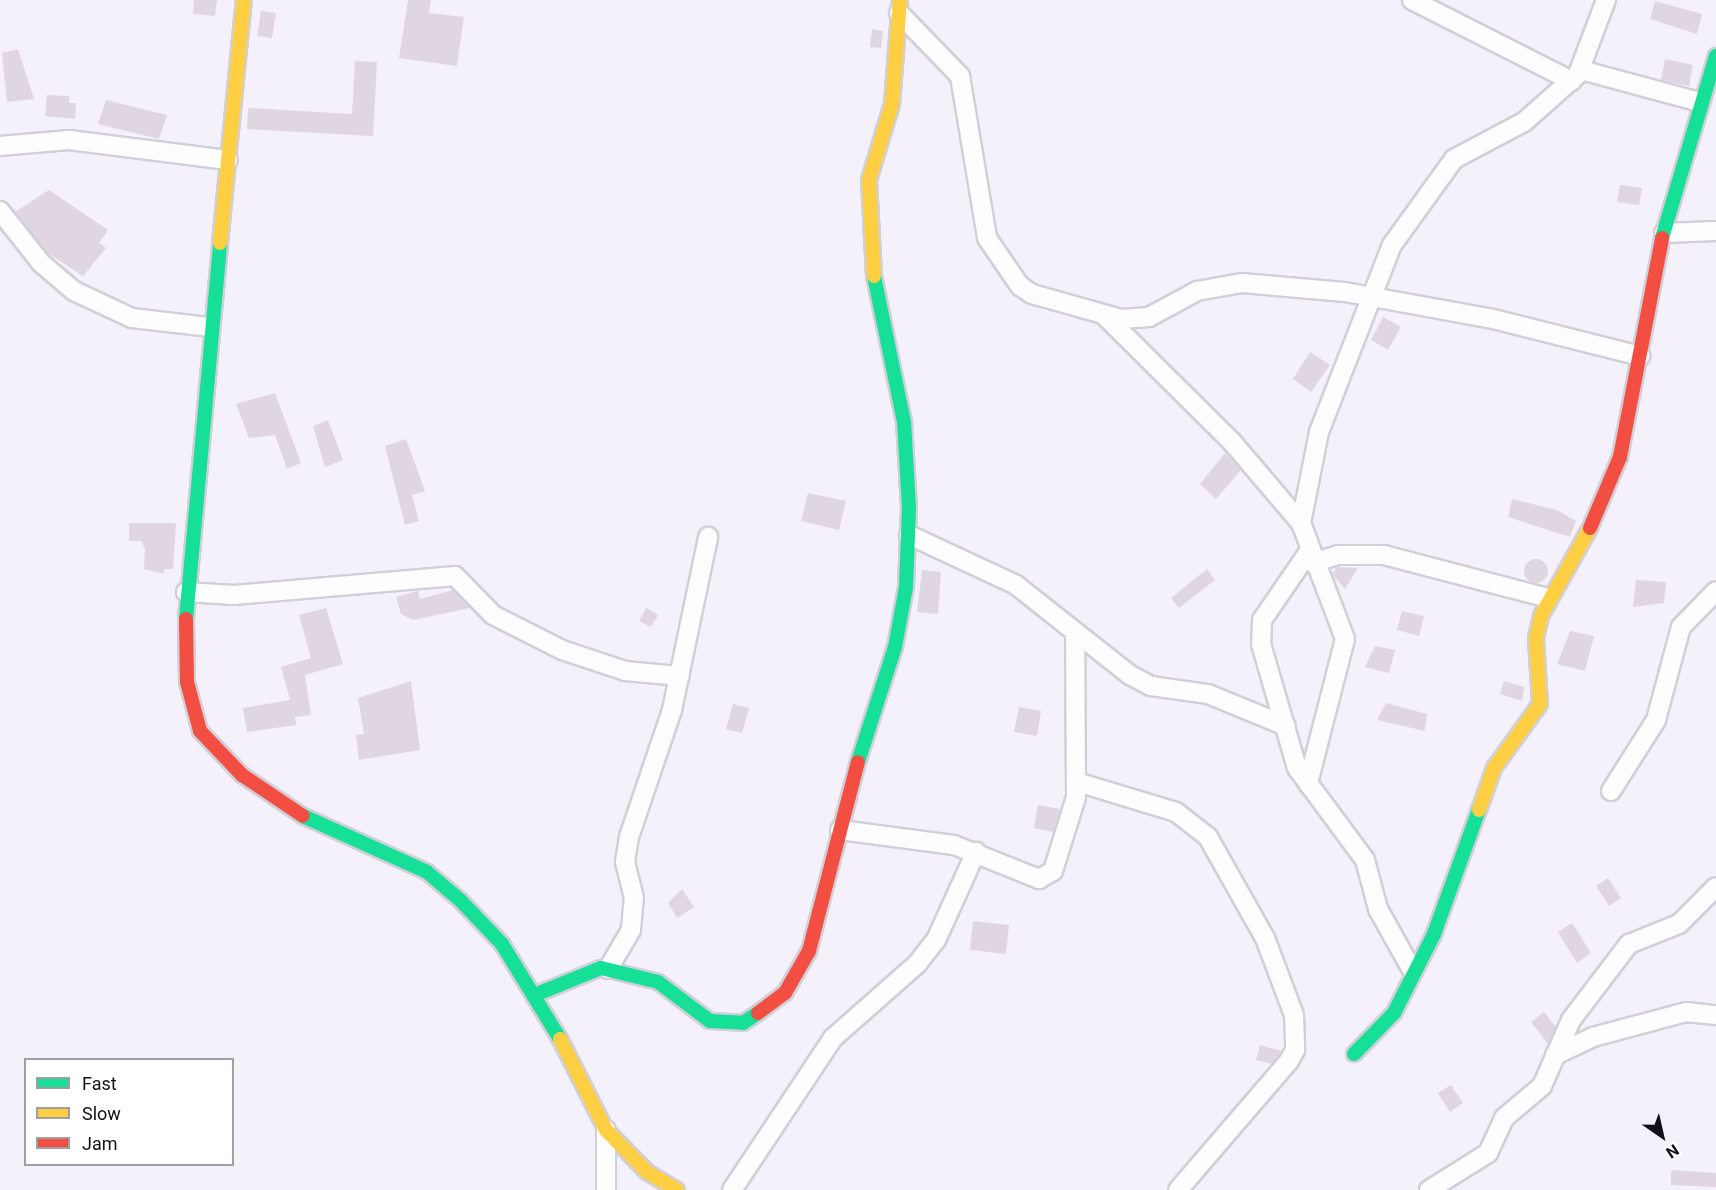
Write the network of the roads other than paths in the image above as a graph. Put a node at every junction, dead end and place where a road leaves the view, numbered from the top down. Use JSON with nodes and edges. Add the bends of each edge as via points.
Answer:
{"nodes":[{"id":1,"x":244,"y":0,"type":"edge"},
{"id":2,"x":1412,"y":0,"type":"edge"},
{"id":3,"x":1606,"y":0,"type":"edge"},
{"id":4,"x":899,"y":7,"type":"edge"},
{"id":5,"x":1716,"y":56,"type":"edge"},
{"id":6,"x":1576,"y":75,"type":"junction"},
{"id":7,"x":1700,"y":102,"type":"junction"},
{"id":8,"x":0,"y":146,"type":"edge"},
{"id":9,"x":228,"y":160,"type":"junction"},
{"id":10,"x":0,"y":211,"type":"edge"},
{"id":11,"x":1716,"y":231,"type":"edge"},
{"id":12,"x":1664,"y":233,"type":"junction"},
{"id":13,"x":1373,"y":297,"type":"junction"},
{"id":14,"x":1104,"y":315,"type":"junction"},
{"id":15,"x":210,"y":327,"type":"junction"},
{"id":16,"x":1640,"y":356,"type":"junction"},
{"id":17,"x":1301,"y":523,"type":"junction"},
{"id":18,"x":909,"y":535,"type":"junction"},
{"id":19,"x":708,"y":537,"type":"dead end"},
{"id":20,"x":1312,"y":556,"type":"junction"},
{"id":21,"x":1716,"y":591,"type":"edge"},
{"id":22,"x":186,"y":592,"type":"junction"},
{"id":23,"x":1548,"y":598,"type":"junction"},
{"id":24,"x":1075,"y":632,"type":"junction"},
{"id":25,"x":680,"y":675,"type":"junction"},
{"id":26,"x":1286,"y":726,"type":"junction"},
{"id":27,"x":1077,"y":782,"type":"junction"},
{"id":28,"x":1308,"y":783,"type":"junction"},
{"id":29,"x":1611,"y":791,"type":"dead end"},
{"id":30,"x":840,"y":830,"type":"junction"},
{"id":31,"x":976,"y":852,"type":"junction"},
{"id":32,"x":1716,"y":887,"type":"edge"},
{"id":33,"x":608,"y":969,"type":"junction"},
{"id":34,"x":1412,"y":970,"type":"junction"},
{"id":35,"x":537,"y":994,"type":"junction"},
{"id":36,"x":1716,"y":1015,"type":"edge"},
{"id":37,"x":1354,"y":1054,"type":"dead end"},
{"id":38,"x":1555,"y":1055,"type":"junction"},
{"id":39,"x":606,"y":1130,"type":"junction"},
{"id":40,"x":606,"y":1190,"type":"edge"},
{"id":41,"x":677,"y":1190,"type":"edge"},
{"id":42,"x":732,"y":1190,"type":"edge"},
{"id":43,"x":1179,"y":1190,"type":"edge"},
{"id":44,"x":1430,"y":1190,"type":"edge"}],
"edges":[{"from":1,"to":9,"type":"street"},
{"from":2,"to":6,"type":"street"},
{"from":3,"to":6,"type":"street"},
{"from":4,"to":14,"type":"street","via":[[960,76],[983,221],[996,255],[1025,290]]},
{"from":4,"to":18,"type":"street","via":[[889,119],[869,180],[868,214],[872,264],[904,422]]},
{"from":5,"to":7,"type":"street"},
{"from":6,"to":7,"type":"street"},
{"from":6,"to":13,"type":"street","via":[[1524,122],[1469,147],[1442,171],[1392,245]]},
{"from":7,"to":12,"type":"street"},
{"from":8,"to":9,"type":"street","via":[[69,140]]},
{"from":9,"to":15,"type":"street"},
{"from":10,"to":15,"type":"street","via":[[41,263],[74,291],[132,318]]},
{"from":11,"to":12,"type":"street"},
{"from":12,"to":16,"type":"street"},
{"from":13,"to":14,"type":"street","via":[[1242,283],[1197,291],[1140,319]]},
{"from":13,"to":16,"type":"street","via":[[1493,320]]},
{"from":13,"to":17,"type":"street","via":[[1318,432]]},
{"from":14,"to":17,"type":"street","via":[[1225,435]]},
{"from":15,"to":22,"type":"street"},
{"from":16,"to":23,"type":"street","via":[[1629,423],[1608,488],[1571,567]]},
{"from":17,"to":20,"type":"street"},
{"from":18,"to":24,"type":"street","via":[[990,570]]},
{"from":18,"to":30,"type":"street","via":[[895,647]]},
{"from":19,"to":25,"type":"street"},
{"from":20,"to":23,"type":"street","via":[[1384,555]]},
{"from":20,"to":26,"type":"street","via":[[1272,602],[1259,631]]},
{"from":20,"to":28,"type":"street","via":[[1341,620],[1345,656],[1321,721]]},
{"from":21,"to":29,"type":"street","via":[[1681,627],[1656,720]]},
{"from":22,"to":25,"type":"street","via":[[234,595],[455,576],[493,615],[562,650],[625,671]]},
{"from":22,"to":35,"type":"street","via":[[188,682],[200,731],[242,775],[316,825],[427,872],[502,944]]},
{"from":23,"to":34,"type":"street","via":[[1536,638],[1540,704],[1494,768],[1434,934]]},
{"from":24,"to":26,"type":"street","via":[[1107,661],[1151,686],[1208,694]]},
{"from":24,"to":27,"type":"street"},
{"from":25,"to":33,"type":"street","via":[[629,837],[625,862],[634,898],[631,930]]},
{"from":26,"to":28,"type":"street","via":[[1293,759]]},
{"from":27,"to":31,"type":"street","via":[[1060,862],[1048,875],[1033,878]]},
{"from":27,"to":43,"type":"street","via":[[1176,812],[1203,831],[1265,938],[1294,1015],[1295,1050],[1289,1061]]},
{"from":28,"to":34,"type":"street","via":[[1365,860],[1384,924]]},
{"from":30,"to":31,"type":"street","via":[[931,839]]},
{"from":30,"to":33,"type":"street","via":[[801,971],[758,1014],[743,1023],[710,1021],[658,982]]},
{"from":31,"to":42,"type":"street","via":[[936,940],[917,964],[833,1038]]},
{"from":32,"to":38,"type":"street","via":[[1679,924],[1629,944],[1581,1005]]},
{"from":33,"to":35,"type":"street"},
{"from":34,"to":37,"type":"street","via":[[1388,1022]]},
{"from":35,"to":39,"type":"street"},
{"from":36,"to":38,"type":"street","via":[[1686,1012],[1593,1037]]},
{"from":38,"to":44,"type":"street","via":[[1542,1086],[1504,1118],[1488,1153]]},
{"from":39,"to":40,"type":"street"},
{"from":39,"to":41,"type":"street","via":[[647,1172]]}]}
